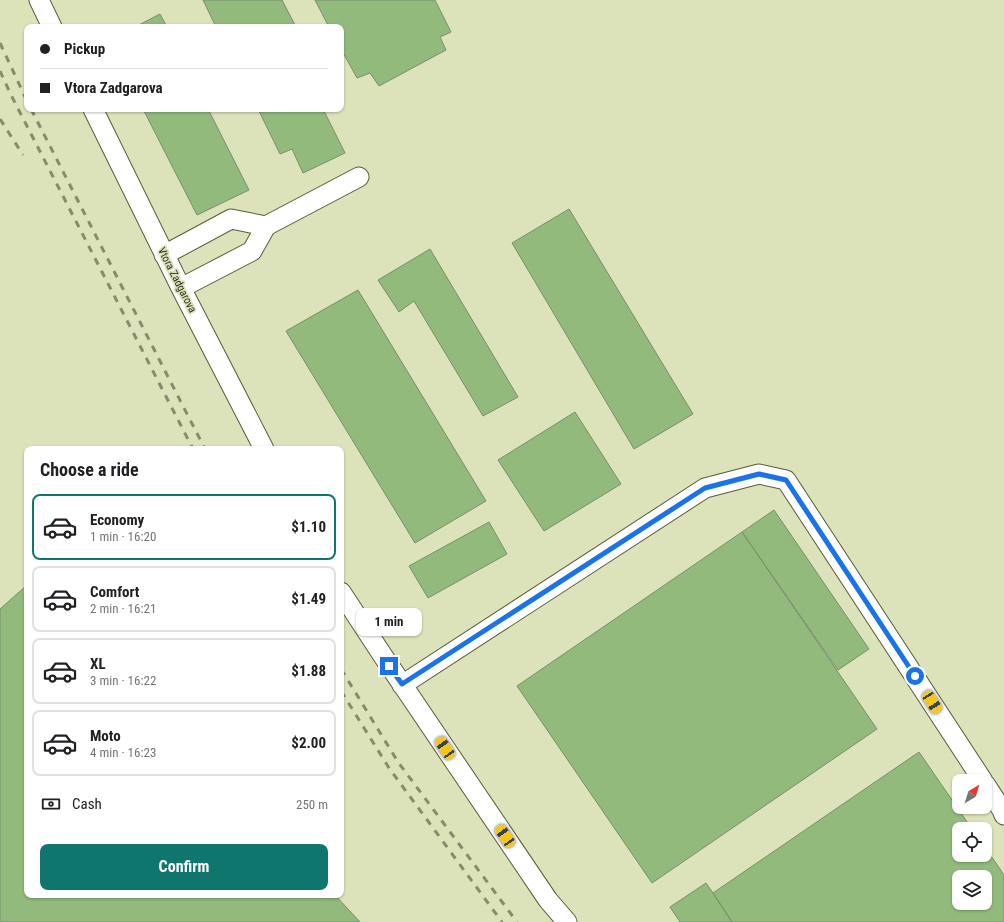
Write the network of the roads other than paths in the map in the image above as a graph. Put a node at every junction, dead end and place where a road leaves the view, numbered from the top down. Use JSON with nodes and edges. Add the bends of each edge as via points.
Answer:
{"nodes":[{"id":1,"x":39,"y":0,"type":"edge"},
{"id":2,"x":51,"y":24,"type":"edge"},
{"id":3,"x":94,"y":112,"type":"edge"},
{"id":4,"x":358,"y":177,"type":"dead end"},
{"id":5,"x":266,"y":226,"type":"junction"},
{"id":6,"x":164,"y":255,"type":"junction"},
{"id":7,"x":181,"y":288,"type":"junction"},
{"id":8,"x":262,"y":446,"type":"edge"},
{"id":9,"x":344,"y":597,"type":"edge"},
{"id":10,"x":402,"y":684,"type":"junction"},
{"id":11,"x":978,"y":774,"type":"edge"},
{"id":12,"x":992,"y":795,"type":"edge"},
{"id":13,"x":1004,"y":815,"type":"edge"},
{"id":14,"x":567,"y":922,"type":"edge"}],
"edges":[{"from":1,"to":2,"type":"lane"},
{"from":3,"to":6,"type":"lane","name":"Vtora Zadgarova"},
{"from":4,"to":5,"type":"lane"},
{"from":5,"to":6,"type":"lane","via":[[231,219]]},
{"from":5,"to":7,"type":"lane","via":[[252,251]]},
{"from":6,"to":7,"type":"lane","name":"Vtora Zadgarova"},
{"from":7,"to":8,"type":"lane","name":"Vtora Zadgarova"},
{"from":9,"to":10,"type":"lane"},
{"from":10,"to":11,"type":"lane","via":[[705,488],[759,474],[786,480]]},
{"from":10,"to":14,"type":"lane","via":[[548,900]]},
{"from":12,"to":13,"type":"lane"}]}
